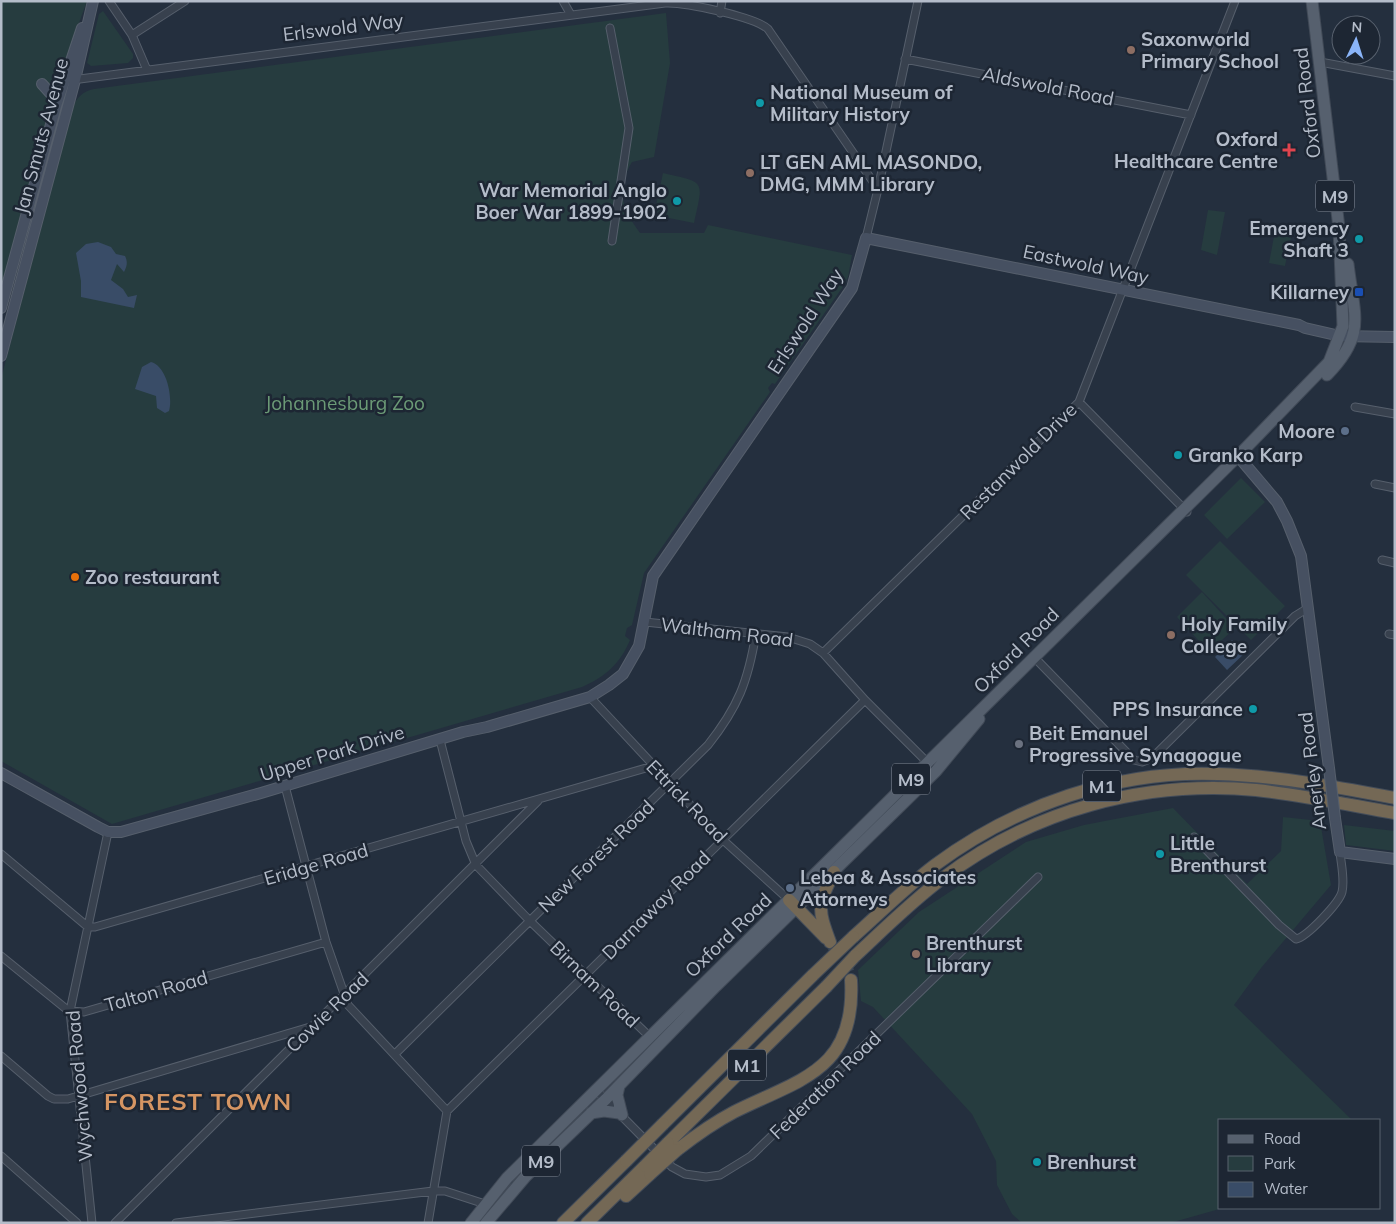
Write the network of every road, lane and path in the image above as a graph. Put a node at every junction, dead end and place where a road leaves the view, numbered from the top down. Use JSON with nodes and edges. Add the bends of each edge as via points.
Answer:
{"nodes":[{"id":1,"x":93,"y":1,"type":"edge"},
{"id":2,"x":109,"y":1,"type":"edge"},
{"id":3,"x":185,"y":1,"type":"edge"},
{"id":4,"x":563,"y":1,"type":"edge"},
{"id":5,"x":722,"y":1,"type":"edge"},
{"id":6,"x":918,"y":1,"type":"edge"},
{"id":7,"x":1235,"y":1,"type":"edge"},
{"id":8,"x":1312,"y":1,"type":"edge"},
{"id":9,"x":1318,"y":1,"type":"edge"},
{"id":10,"x":90,"y":12,"type":"junction"},
{"id":11,"x":720,"y":13,"type":"junction"},
{"id":12,"x":571,"y":16,"type":"junction"},
{"id":13,"x":610,"y":28,"type":"dead end"},
{"id":14,"x":132,"y":35,"type":"junction"},
{"id":15,"x":905,"y":59,"type":"junction"},
{"id":16,"x":1322,"y":63,"type":"junction"},
{"id":17,"x":147,"y":70,"type":"junction"},
{"id":18,"x":1395,"y":76,"type":"edge"},
{"id":19,"x":74,"y":80,"type":"junction"},
{"id":20,"x":63,"y":82,"type":"junction"},
{"id":21,"x":42,"y":84,"type":"dead end"},
{"id":22,"x":56,"y":106,"type":"junction"},
{"id":23,"x":1191,"y":114,"type":"junction"},
{"id":24,"x":878,"y":189,"type":"junction"},
{"id":25,"x":866,"y":238,"type":"junction"},
{"id":26,"x":612,"y":241,"type":"dead end"},
{"id":27,"x":1121,"y":290,"type":"junction"},
{"id":28,"x":2,"y":304,"type":"edge"},
{"id":29,"x":1341,"y":332,"type":"junction"},
{"id":30,"x":1355,"y":333,"type":"junction"},
{"id":31,"x":1392,"y":337,"type":"edge"},
{"id":32,"x":3,"y":339,"type":"edge"},
{"id":33,"x":1,"y":356,"type":"edge"},
{"id":34,"x":1078,"y":402,"type":"junction"},
{"id":35,"x":1355,"y":407,"type":"dead end"},
{"id":36,"x":1395,"y":414,"type":"edge"},
{"id":37,"x":1240,"y":457,"type":"junction"},
{"id":38,"x":1375,"y":484,"type":"dead end"},
{"id":39,"x":1395,"y":488,"type":"edge"},
{"id":40,"x":1186,"y":510,"type":"junction"},
{"id":41,"x":1382,"y":560,"type":"dead end"},
{"id":42,"x":1395,"y":563,"type":"edge"},
{"id":43,"x":1308,"y":608,"type":"junction"},
{"id":44,"x":645,"y":622,"type":"junction"},
{"id":45,"x":756,"y":633,"type":"junction"},
{"id":46,"x":823,"y":653,"type":"junction"},
{"id":47,"x":1035,"y":658,"type":"junction"},
{"id":48,"x":590,"y":696,"type":"junction"},
{"id":49,"x":865,"y":700,"type":"junction"},
{"id":50,"x":440,"y":740,"type":"junction"},
{"id":51,"x":928,"y":762,"type":"junction"},
{"id":52,"x":653,"y":766,"type":"junction"},
{"id":53,"x":936,"y":771,"type":"junction"},
{"id":54,"x":1,"y":773,"type":"edge"},
{"id":55,"x":670,"y":784,"type":"junction"},
{"id":56,"x":285,"y":786,"type":"junction"},
{"id":57,"x":1395,"y":798,"type":"edge"},
{"id":58,"x":538,"y":800,"type":"junction"},
{"id":59,"x":1395,"y":813,"type":"edge"},
{"id":60,"x":461,"y":822,"type":"junction"},
{"id":61,"x":108,"y":832,"type":"junction"},
{"id":62,"x":1194,"y":837,"type":"dead end"},
{"id":63,"x":722,"y":840,"type":"junction"},
{"id":64,"x":1340,"y":852,"type":"junction"},
{"id":65,"x":1,"y":854,"type":"edge"},
{"id":66,"x":1395,"y":859,"type":"edge"},
{"id":67,"x":476,"y":865,"type":"junction"},
{"id":68,"x":306,"y":867,"type":"junction"},
{"id":69,"x":834,"y":872,"type":"junction"},
{"id":70,"x":1038,"y":878,"type":"dead end"},
{"id":71,"x":793,"y":904,"type":"junction"},
{"id":72,"x":530,"y":921,"type":"junction"},
{"id":73,"x":88,"y":927,"type":"junction"},
{"id":74,"x":326,"y":942,"type":"junction"},
{"id":75,"x":1,"y":956,"type":"edge"},
{"id":76,"x":586,"y":974,"type":"junction"},
{"id":77,"x":851,"y":980,"type":"tunnel mouth"},
{"id":78,"x":344,"y":997,"type":"junction"},
{"id":79,"x":70,"y":1011,"type":"junction"},
{"id":80,"x":313,"y":1026,"type":"junction"},
{"id":81,"x":650,"y":1037,"type":"junction"},
{"id":82,"x":659,"y":1045,"type":"junction"},
{"id":83,"x":395,"y":1054,"type":"junction"},
{"id":84,"x":1,"y":1056,"type":"edge"},
{"id":85,"x":619,"y":1086,"type":"junction"},
{"id":86,"x":596,"y":1090,"type":"junction"},
{"id":87,"x":78,"y":1096,"type":"junction"},
{"id":88,"x":606,"y":1099,"type":"junction"},
{"id":89,"x":447,"y":1111,"type":"junction"},
{"id":90,"x":589,"y":1113,"type":"junction"},
{"id":91,"x":620,"y":1114,"type":"junction"},
{"id":92,"x":672,"y":1147,"type":"junction"},
{"id":93,"x":1,"y":1156,"type":"edge"},
{"id":94,"x":648,"y":1170,"type":"junction"},
{"id":95,"x":433,"y":1192,"type":"junction"},
{"id":96,"x":485,"y":1204,"type":"junction"},
{"id":97,"x":78,"y":1223,"type":"edge"},
{"id":98,"x":92,"y":1223,"type":"edge"},
{"id":99,"x":115,"y":1223,"type":"edge"},
{"id":100,"x":176,"y":1223,"type":"edge"},
{"id":101,"x":428,"y":1223,"type":"edge"},
{"id":102,"x":471,"y":1223,"type":"edge"},
{"id":103,"x":486,"y":1223,"type":"edge"},
{"id":104,"x":562,"y":1223,"type":"edge"},
{"id":105,"x":588,"y":1223,"type":"edge"},
{"id":106,"x":596,"y":1223,"type":"edge"}],
"edges":[{"from":1,"to":10,"type":"main road","name":"Jan Smuts Avenue"},
{"from":2,"to":14,"type":"street"},
{"from":3,"to":14,"type":"street"},
{"from":4,"to":12,"type":"street"},
{"from":5,"to":11,"type":"street"},
{"from":6,"to":15,"type":"street"},
{"from":7,"to":23,"type":"street","name":"Restanwold Drive"},
{"from":8,"to":16,"type":"main road","name":"Oxford Road","number":"M9"},
{"from":9,"to":16,"type":"main road","name":"Oxford Road","number":"M9"},
{"from":10,"to":19,"type":"main road","name":"Jan Smuts Avenue"},
{"from":10,"to":20,"type":"main road","name":"Jan Smuts Avenue"},
{"from":11,"to":12,"type":"street","name":"Erlswold Way","via":[[672,3]]},
{"from":11,"to":24,"type":"street","name":"Erlswold Way","via":[[757,21],[768,29]]},
{"from":12,"to":17,"type":"street","name":"Erlswold Way"},
{"from":13,"to":26,"type":"street","via":[[629,128]]},
{"from":14,"to":17,"type":"street"},
{"from":15,"to":23,"type":"street","name":"Aldswold Road"},
{"from":15,"to":24,"type":"street"},
{"from":16,"to":18,"type":"street"},
{"from":16,"to":29,"type":"main road","name":"Oxford Road","number":"M9","via":[[1339,228],[1344,309]]},
{"from":16,"to":30,"type":"main road","name":"Oxford Road","number":"M9"},
{"from":17,"to":19,"type":"street","name":"Erlswold Way"},
{"from":19,"to":20,"type":"street","name":"Erlswold Way"},
{"from":19,"to":32,"type":"main road","name":"Jan Smuts Avenue"},
{"from":20,"to":22,"type":"main road","name":"Jan Smuts Avenue"},
{"from":21,"to":22,"type":"main road"},
{"from":22,"to":28,"type":"main road","name":"Jan Smuts Avenue"},
{"from":23,"to":27,"type":"street","name":"Restanwold Drive"},
{"from":24,"to":25,"type":"street","name":"Erlswold Way"},
{"from":25,"to":27,"type":"main road","name":"Eastwold Way"},
{"from":25,"to":44,"type":"main road","name":"Erlswold Way","via":[[852,288],[653,576]]},
{"from":27,"to":29,"type":"main road","name":"Eastwold Way","via":[[1305,328]]},
{"from":27,"to":34,"type":"street","name":"Restanwold Drive"},
{"from":29,"to":30,"type":"main road","name":"Eastwold Way"},
{"from":29,"to":37,"type":"main road","name":"Oxford Road","number":"M9","via":[[1334,355],[1321,372]]},
{"from":30,"to":31,"type":"main road","name":"Eastwold Way","via":[[1376,331]]},
{"from":30,"to":37,"type":"main road","name":"Oxford Road","number":"M9","via":[[1341,360]]},
{"from":32,"to":33,"type":"main road","name":"Jan Smuts Avenue"},
{"from":34,"to":40,"type":"street"},
{"from":34,"to":46,"type":"street","name":"Restanwold Drive"},
{"from":35,"to":36,"type":"street"},
{"from":37,"to":40,"type":"main road","name":"Oxford Road","number":"M9"},
{"from":37,"to":43,"type":"main road","name":"Anerley Road","via":[[1272,495],[1293,534],[1304,565]]},
{"from":38,"to":39,"type":"street"},
{"from":40,"to":47,"type":"main road","name":"Oxford Road","number":"M9"},
{"from":41,"to":42,"type":"street"},
{"from":43,"to":47,"type":"street","via":[[1295,616],[1152,758],[1142,762],[1134,760]]},
{"from":43,"to":64,"type":"main road","name":"Anerley Road","bridge":true},
{"from":44,"to":45,"type":"street","name":"Waltham Road"},
{"from":44,"to":48,"type":"main road","name":"Upper Park Drive","via":[[639,646],[627,668],[615,681]]},
{"from":45,"to":46,"type":"street","name":"Waltham Road","via":[[796,639]]},
{"from":45,"to":55,"type":"street","name":"New Forest Road","via":[[750,669],[732,713],[708,745]]},
{"from":46,"to":49,"type":"street","name":"Waltham Road"},
{"from":47,"to":51,"type":"main road","name":"Oxford Road","number":"M9"},
{"from":47,"to":53,"type":"main road","name":"Oxford Road","number":"M9"},
{"from":48,"to":50,"type":"main road","name":"Upper Park Drive"},
{"from":48,"to":52,"type":"street","name":"Ettrick Road"},
{"from":49,"to":51,"type":"street","name":"Waltham Road"},
{"from":49,"to":63,"type":"street","name":"Darnaway Road"},
{"from":50,"to":56,"type":"main road","name":"Upper Park Drive"},
{"from":50,"to":60,"type":"street","name":"Birnam Road"},
{"from":51,"to":53,"type":"street","name":"Waltham Road"},
{"from":51,"to":71,"type":"main road","name":"Oxford Road","number":"M9"},
{"from":52,"to":55,"type":"street","name":"Ettrick Road"},
{"from":52,"to":58,"type":"street","name":"Eridge Road"},
{"from":53,"to":69,"type":"main road","name":"Oxford Road","number":"M9"},
{"from":54,"to":61,"type":"main road"},
{"from":55,"to":63,"type":"street","name":"Ettrick Road"},
{"from":55,"to":72,"type":"street","name":"New Forest Road"},
{"from":56,"to":61,"type":"main road","name":"Upper Park Drive","via":[[152,824]]},
{"from":56,"to":68,"type":"street"},
{"from":57,"to":104,"type":"highway","number":"M1","bridge":true,"via":[[1297,781],[1217,774],[1144,778],[1088,789],[1018,816],[961,847],[908,887]]},
{"from":58,"to":60,"type":"street","name":"Eridge Road"},
{"from":58,"to":67,"type":"street","name":"Cowie Road"},
{"from":59,"to":92,"type":"highway","number":"M1","bridge":true,"via":[[1278,793],[1220,788],[1153,792],[1100,802],[1040,822],[973,857],[925,891],[855,956]]},
{"from":60,"to":67,"type":"street","name":"Birnam Road"},
{"from":60,"to":68,"type":"street","name":"Eridge Road"},
{"from":61,"to":73,"type":"street","name":"Wychwood Road"},
{"from":62,"to":64,"type":"street","name":"Anerley Road","via":[[1279,926],[1296,938],[1301,938],[1338,901],[1343,888]]},
{"from":63,"to":71,"type":"street","name":"Ettrick Road"},
{"from":63,"to":76,"type":"street","name":"Darnaway Road"},
{"from":64,"to":66,"type":"main road"},
{"from":65,"to":73,"type":"street"},
{"from":67,"to":72,"type":"street","name":"Birnam Road"},
{"from":67,"to":78,"type":"street","name":"Cowie Road"},
{"from":68,"to":73,"type":"street","name":"Eridge Road","via":[[106,925]]},
{"from":68,"to":74,"type":"street"},
{"from":69,"to":71,"type":"main road","name":"Oxford Road","number":"M9"},
{"from":69,"to":71,"type":"highway","via":[[820,906],[831,944]]},
{"from":70,"to":91,"type":"street","name":"Federation Road","via":[[751,1156],[724,1174],[695,1177],[678,1170]]},
{"from":71,"to":81,"type":"main road","name":"Oxford Road","number":"M9"},
{"from":71,"to":82,"type":"main road","name":"Oxford Road","number":"M9"},
{"from":72,"to":76,"type":"street","name":"Birnam Road"},
{"from":72,"to":83,"type":"street","name":"New Forest Road"},
{"from":73,"to":79,"type":"street","name":"Wychwood Road"},
{"from":74,"to":78,"type":"street"},
{"from":74,"to":79,"type":"street","name":"Talton Road","via":[[107,1006],[84,1012]]},
{"from":75,"to":79,"type":"street"},
{"from":76,"to":81,"type":"street","name":"Birnam Road"},
{"from":76,"to":89,"type":"street","name":"Darnaway Road"},
{"from":77,"to":92,"type":"highway","via":[[851,1011],[846,1031],[821,1068]]},
{"from":78,"to":80,"type":"street","name":"Cowie Road"},
{"from":78,"to":83,"type":"street","via":[[356,1016]]},
{"from":79,"to":87,"type":"street","name":"Wychwood Road"},
{"from":80,"to":87,"type":"street"},
{"from":80,"to":99,"type":"street","name":"Cowie Road"},
{"from":81,"to":82,"type":"street","name":"Birnam Road"},
{"from":81,"to":86,"type":"main road","name":"Oxford Road","number":"M9"},
{"from":82,"to":85,"type":"main road","name":"Oxford Road","number":"M9"},
{"from":83,"to":89,"type":"street"},
{"from":84,"to":87,"type":"street","via":[[48,1096],[60,1100]]},
{"from":85,"to":88,"type":"main road","name":"Oxford Road","number":"M9"},
{"from":85,"to":91,"type":"main road"},
{"from":86,"to":88,"type":"street","name":"Federation Road"},
{"from":86,"to":96,"type":"main road","name":"Oxford Road","number":"M9","via":[[506,1178]]},
{"from":87,"to":98,"type":"street","name":"Wychwood Road"},
{"from":88,"to":90,"type":"main road","name":"Oxford Road","number":"M9"},
{"from":88,"to":91,"type":"street","name":"Federation Road"},
{"from":89,"to":95,"type":"street"},
{"from":90,"to":91,"type":"main road","via":[[604,1110]]},
{"from":90,"to":103,"type":"main road","name":"Oxford Road","number":"M9","via":[[526,1176]]},
{"from":92,"to":94,"type":"highway","number":"M1","bridge":true},
{"from":93,"to":97,"type":"street"},
{"from":94,"to":105,"type":"highway","number":"M1"},
{"from":94,"to":106,"type":"highway"},
{"from":95,"to":96,"type":"street","via":[[451,1193]]},
{"from":95,"to":100,"type":"street"},
{"from":95,"to":101,"type":"street"},
{"from":96,"to":102,"type":"main road","name":"Oxford Road","number":"M9"}]}
